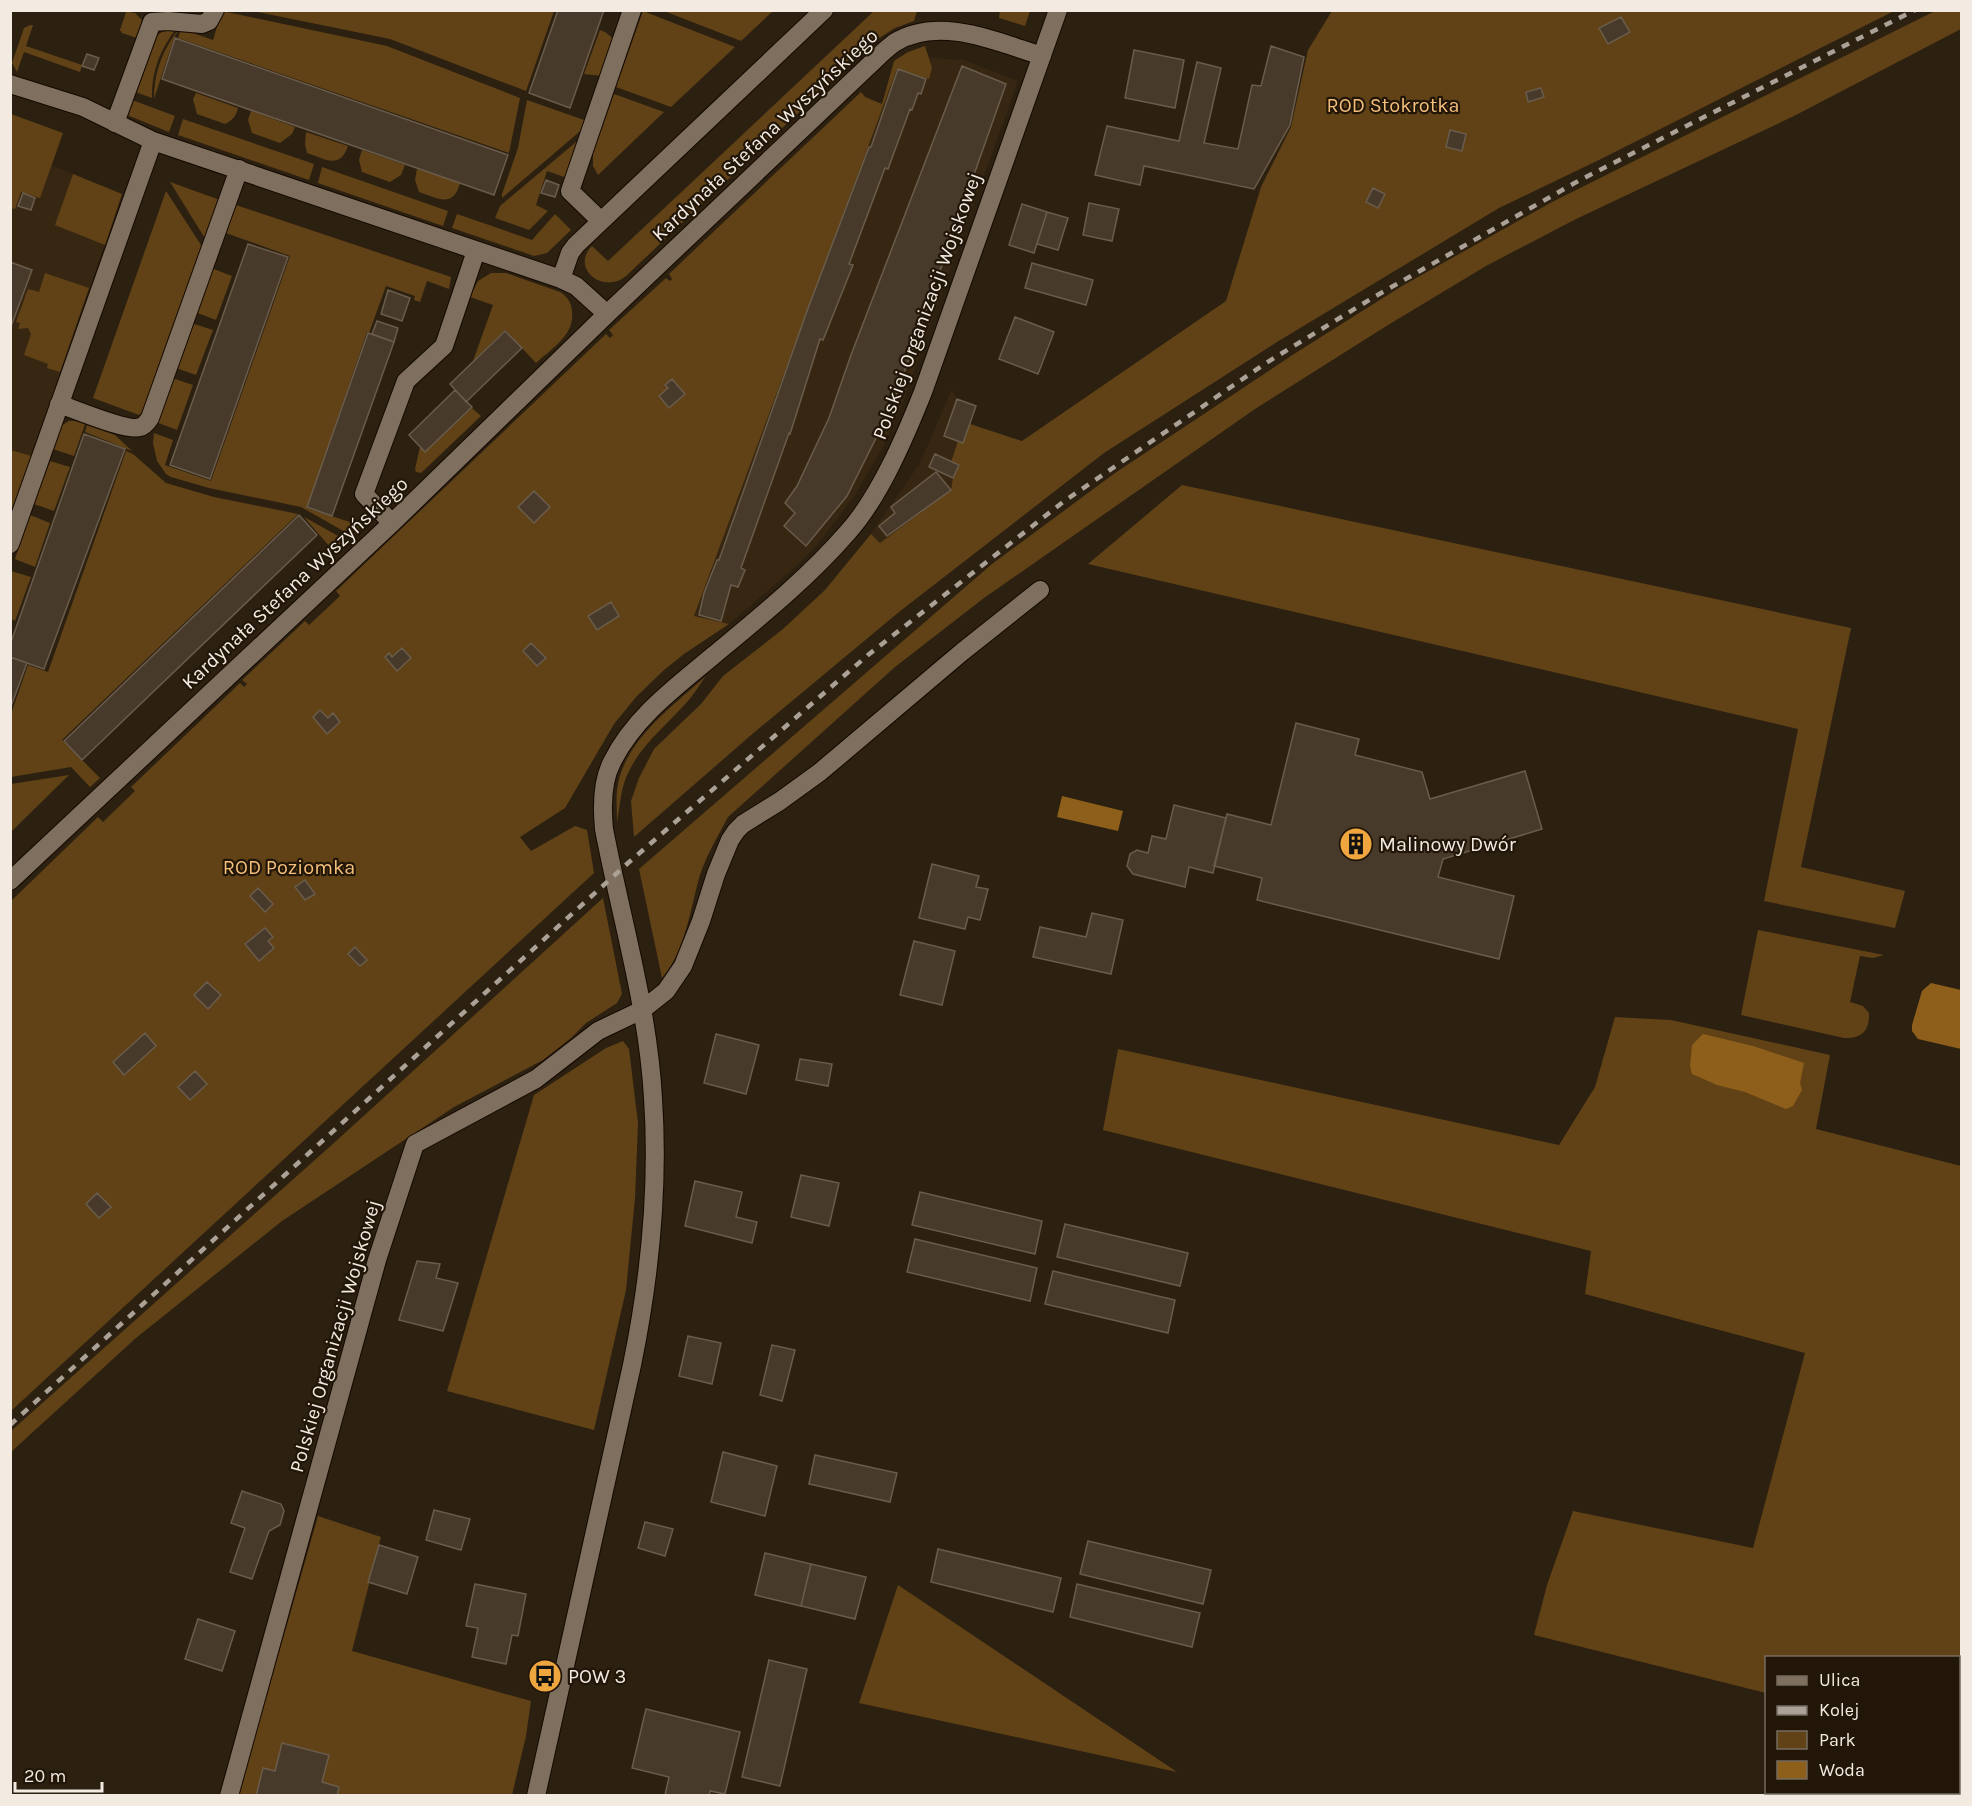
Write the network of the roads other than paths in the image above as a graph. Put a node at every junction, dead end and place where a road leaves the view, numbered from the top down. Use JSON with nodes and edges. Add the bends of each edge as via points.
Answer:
{"nodes":[{"id":1,"x":215,"y":10,"type":"edge"},
{"id":2,"x":632,"y":10,"type":"edge"},
{"id":3,"x":824,"y":10,"type":"edge"},
{"id":4,"x":1058,"y":10,"type":"edge"},
{"id":5,"x":1042,"y":56,"type":"junction"},
{"id":6,"x":10,"y":84,"type":"edge"},
{"id":7,"x":115,"y":123,"type":"junction"},
{"id":8,"x":153,"y":141,"type":"junction"},
{"id":9,"x":239,"y":169,"type":"junction"},
{"id":10,"x":601,"y":221,"type":"junction"},
{"id":11,"x":476,"y":251,"type":"junction"},
{"id":12,"x":561,"y":279,"type":"junction"},
{"id":13,"x":607,"y":314,"type":"junction"},
{"id":14,"x":59,"y":404,"type":"junction"},
{"id":15,"x":392,"y":523,"type":"junction"},
{"id":16,"x":10,"y":544,"type":"edge"},
{"id":17,"x":1040,"y":590,"type":"dead end"},
{"id":18,"x":10,"y":881,"type":"edge"},
{"id":19,"x":642,"y":1010,"type":"junction"},
{"id":20,"x":230,"y":1796,"type":"edge"},
{"id":21,"x":536,"y":1796,"type":"edge"}],
"edges":[{"from":1,"to":7,"type":"street","via":[[209,21],[202,24],[152,22]]},
{"from":2,"to":10,"type":"street","via":[[570,191]]},
{"from":3,"to":10,"type":"street"},
{"from":4,"to":5,"type":"street","name":"Polskiej Organizacji Wojskowej"},
{"from":5,"to":13,"type":"street","name":"Kardynała Stefana Wyszyńskiego","via":[[951,31],[926,33],[895,43]]},
{"from":5,"to":19,"type":"street","name":"Polskiej Organizacji Wojskowej","via":[[923,392],[870,501],[850,530],[805,577],[660,700],[623,742],[610,764],[604,790],[604,829]]},
{"from":6,"to":7,"type":"street","via":[[83,107]]},
{"from":7,"to":8,"type":"street"},
{"from":8,"to":9,"type":"street"},
{"from":8,"to":14,"type":"street"},
{"from":9,"to":11,"type":"street"},
{"from":9,"to":14,"type":"street","via":[[146,424],[126,428]]},
{"from":10,"to":12,"type":"street","via":[[570,253]]},
{"from":11,"to":12,"type":"street"},
{"from":11,"to":15,"type":"street","via":[[444,346],[406,381],[364,494]]},
{"from":12,"to":13,"type":"street","via":[[576,286]]},
{"from":13,"to":15,"type":"street","name":"Kardynała Stefana Wyszyńskiego"},
{"from":14,"to":16,"type":"street"},
{"from":15,"to":18,"type":"street","name":"Kardynała Stefana Wyszyńskiego"},
{"from":17,"to":19,"type":"street","name":"Polskiej Organizacji Wojskowej","via":[[820,772],[736,831],[719,866],[683,966],[666,991]]},
{"from":19,"to":20,"type":"street","name":"Polskiej Organizacji Wojskowej","via":[[598,1031],[536,1079],[415,1144],[377,1260]]},
{"from":19,"to":21,"type":"street","name":"Polskiej Organizacji Wojskowej","via":[[655,1132],[652,1240],[645,1295]]}]}
